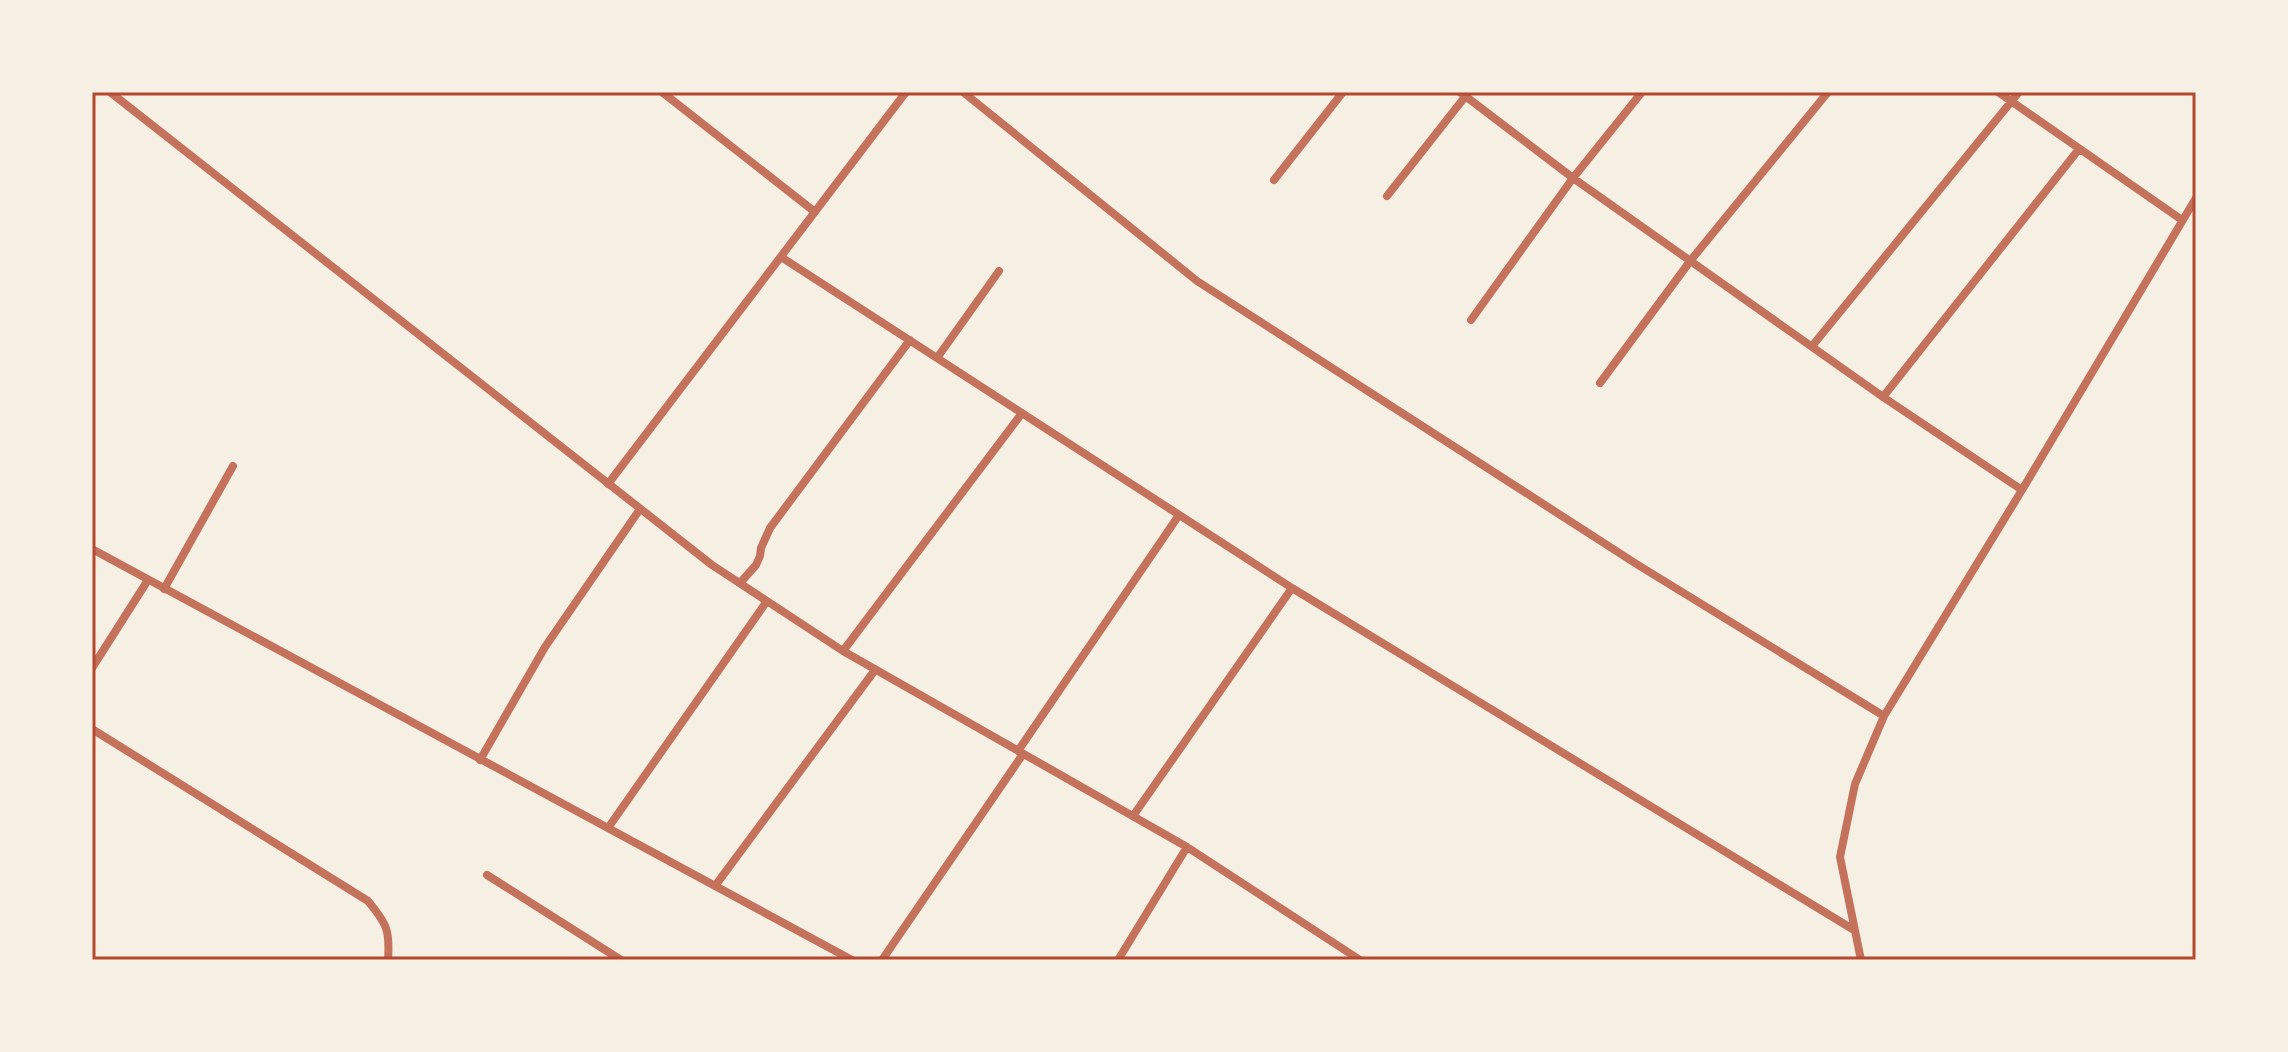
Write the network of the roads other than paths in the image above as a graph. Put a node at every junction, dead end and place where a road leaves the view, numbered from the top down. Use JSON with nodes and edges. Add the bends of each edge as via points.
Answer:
{"nodes":[{"id":1,"x":110,"y":92,"type":"edge"},
{"id":2,"x":662,"y":92,"type":"edge"},
{"id":3,"x":906,"y":92,"type":"edge"},
{"id":4,"x":963,"y":92,"type":"edge"},
{"id":5,"x":1343,"y":92,"type":"edge"},
{"id":6,"x":1642,"y":92,"type":"edge"},
{"id":7,"x":1828,"y":92,"type":"edge"},
{"id":8,"x":1998,"y":92,"type":"edge"},
{"id":9,"x":2019,"y":92,"type":"edge"},
{"id":10,"x":1465,"y":93,"type":"edge"},
{"id":11,"x":2012,"y":103,"type":"junction"},
{"id":12,"x":2079,"y":149,"type":"junction"},
{"id":13,"x":1573,"y":178,"type":"junction"},
{"id":14,"x":1274,"y":180,"type":"dead end"},
{"id":15,"x":1387,"y":196,"type":"dead end"},
{"id":16,"x":2196,"y":198,"type":"edge"},
{"id":17,"x":815,"y":212,"type":"junction"},
{"id":18,"x":2182,"y":220,"type":"junction"},
{"id":19,"x":781,"y":257,"type":"junction"},
{"id":20,"x":1691,"y":260,"type":"junction"},
{"id":21,"x":999,"y":271,"type":"dead end"},
{"id":22,"x":1471,"y":320,"type":"dead end"},
{"id":23,"x":910,"y":340,"type":"junction"},
{"id":24,"x":1813,"y":345,"type":"junction"},
{"id":25,"x":937,"y":358,"type":"junction"},
{"id":26,"x":1600,"y":383,"type":"dead end"},
{"id":27,"x":1883,"y":397,"type":"junction"},
{"id":28,"x":1022,"y":413,"type":"junction"},
{"id":29,"x":233,"y":466,"type":"dead end"},
{"id":30,"x":608,"y":484,"type":"junction"},
{"id":31,"x":2022,"y":490,"type":"junction"},
{"id":32,"x":640,"y":509,"type":"junction"},
{"id":33,"x":1179,"y":515,"type":"junction"},
{"id":34,"x":92,"y":549,"type":"edge"},
{"id":35,"x":148,"y":580,"type":"junction"},
{"id":36,"x":740,"y":583,"type":"junction"},
{"id":37,"x":1292,"y":588,"type":"junction"},
{"id":38,"x":164,"y":589,"type":"junction"},
{"id":39,"x":767,"y":601,"type":"junction"},
{"id":40,"x":843,"y":651,"type":"junction"},
{"id":41,"x":92,"y":668,"type":"edge"},
{"id":42,"x":875,"y":670,"type":"junction"},
{"id":43,"x":1884,"y":716,"type":"junction"},
{"id":44,"x":92,"y":729,"type":"edge"},
{"id":45,"x":1020,"y":752,"type":"junction"},
{"id":46,"x":480,"y":760,"type":"junction"},
{"id":47,"x":1133,"y":816,"type":"junction"},
{"id":48,"x":608,"y":828,"type":"junction"},
{"id":49,"x":1187,"y":847,"type":"junction"},
{"id":50,"x":487,"y":875,"type":"dead end"},
{"id":51,"x":715,"y":886,"type":"junction"},
{"id":52,"x":1854,"y":930,"type":"junction"},
{"id":53,"x":388,"y":960,"type":"edge"},
{"id":54,"x":621,"y":960,"type":"edge"},
{"id":55,"x":852,"y":960,"type":"edge"},
{"id":56,"x":882,"y":960,"type":"edge"},
{"id":57,"x":1118,"y":960,"type":"edge"},
{"id":58,"x":1360,"y":960,"type":"edge"},
{"id":59,"x":1861,"y":960,"type":"edge"}],
"edges":[{"from":1,"to":30,"type":"street"},
{"from":2,"to":17,"type":"street"},
{"from":3,"to":17,"type":"street"},
{"from":4,"to":43,"type":"street","via":[[1197,281],[1638,565]]},
{"from":5,"to":14,"type":"street"},
{"from":6,"to":13,"type":"street"},
{"from":7,"to":20,"type":"street"},
{"from":8,"to":11,"type":"street"},
{"from":9,"to":11,"type":"street"},
{"from":10,"to":13,"type":"street"},
{"from":10,"to":15,"type":"street"},
{"from":11,"to":12,"type":"street"},
{"from":11,"to":24,"type":"street"},
{"from":12,"to":18,"type":"street"},
{"from":12,"to":27,"type":"street"},
{"from":13,"to":20,"type":"street"},
{"from":13,"to":22,"type":"street"},
{"from":16,"to":18,"type":"street"},
{"from":17,"to":19,"type":"street"},
{"from":18,"to":31,"type":"street"},
{"from":19,"to":23,"type":"street"},
{"from":19,"to":30,"type":"street"},
{"from":20,"to":24,"type":"street"},
{"from":20,"to":26,"type":"street"},
{"from":21,"to":25,"type":"street"},
{"from":23,"to":25,"type":"street"},
{"from":23,"to":36,"type":"street","via":[[770,528],[756,565]]},
{"from":24,"to":27,"type":"street"},
{"from":25,"to":28,"type":"street"},
{"from":27,"to":31,"type":"street"},
{"from":28,"to":33,"type":"street"},
{"from":28,"to":40,"type":"street"},
{"from":29,"to":38,"type":"street"},
{"from":30,"to":32,"type":"street"},
{"from":31,"to":43,"type":"street"},
{"from":32,"to":36,"type":"street"},
{"from":32,"to":46,"type":"street","via":[[545,647]]},
{"from":33,"to":37,"type":"street"},
{"from":33,"to":45,"type":"street"},
{"from":34,"to":35,"type":"street"},
{"from":35,"to":38,"type":"street"},
{"from":35,"to":41,"type":"street"},
{"from":36,"to":39,"type":"street"},
{"from":37,"to":47,"type":"street"},
{"from":37,"to":52,"type":"street"},
{"from":38,"to":46,"type":"street"},
{"from":39,"to":40,"type":"street"},
{"from":39,"to":48,"type":"street"},
{"from":40,"to":42,"type":"street"},
{"from":42,"to":45,"type":"street"},
{"from":42,"to":51,"type":"street"},
{"from":43,"to":52,"type":"street","via":[[1855,784],[1840,857]]},
{"from":44,"to":53,"type":"street","via":[[368,901],[390,936]]},
{"from":45,"to":47,"type":"street"},
{"from":45,"to":56,"type":"street"},
{"from":46,"to":48,"type":"street"},
{"from":47,"to":49,"type":"street"},
{"from":48,"to":51,"type":"street"},
{"from":49,"to":57,"type":"street"},
{"from":49,"to":58,"type":"street"},
{"from":50,"to":54,"type":"street"},
{"from":51,"to":55,"type":"street"},
{"from":52,"to":59,"type":"street"}]}
